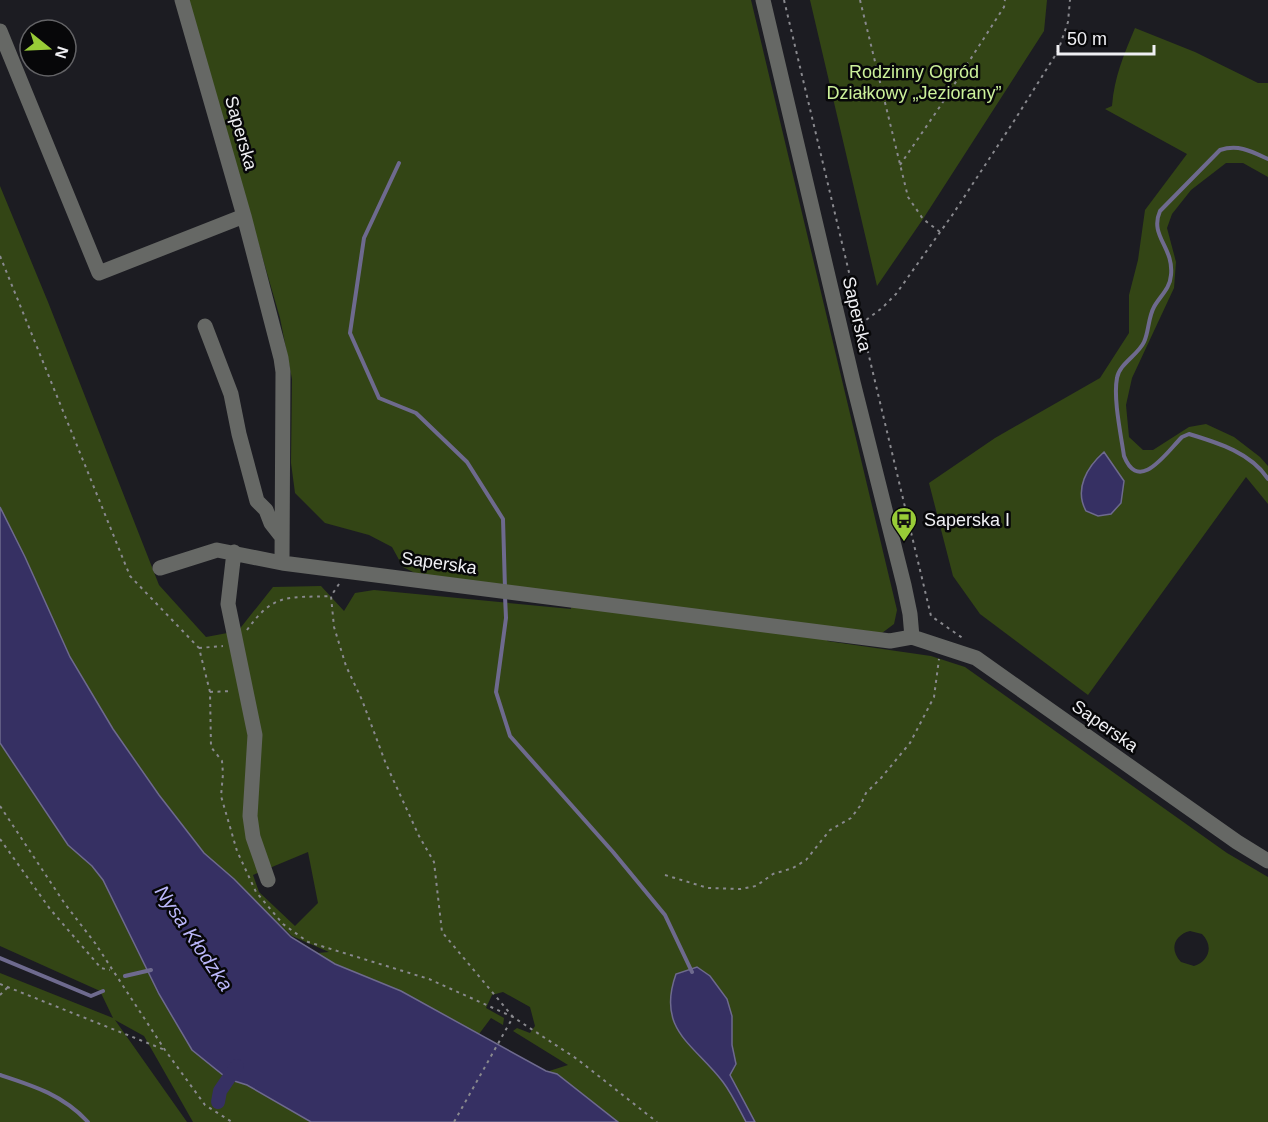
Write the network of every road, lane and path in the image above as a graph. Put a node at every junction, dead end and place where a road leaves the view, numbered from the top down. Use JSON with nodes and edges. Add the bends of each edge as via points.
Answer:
{"nodes":[{"id":1,"x":182,"y":0,"type":"edge"},
{"id":2,"x":763,"y":0,"type":"edge"},
{"id":3,"x":784,"y":0,"type":"edge"},
{"id":4,"x":860,"y":0,"type":"edge"},
{"id":5,"x":1005,"y":0,"type":"edge"},
{"id":6,"x":1070,"y":0,"type":"edge"},
{"id":7,"x":0,"y":31,"type":"edge"},
{"id":8,"x":900,"y":165,"type":"junction"},
{"id":9,"x":244,"y":216,"type":"junction"},
{"id":10,"x":940,"y":232,"type":"junction"},
{"id":11,"x":0,"y":256,"type":"edge"},
{"id":12,"x":861,"y":322,"type":"junction"},
{"id":13,"x":205,"y":326,"type":"dead end"},
{"id":14,"x":840,"y":327,"type":"junction"},
{"id":15,"x":282,"y":537,"type":"junction"},
{"id":16,"x":234,"y":552,"type":"junction"},
{"id":17,"x":282,"y":563,"type":"junction"},
{"id":18,"x":160,"y":568,"type":"dead end"},
{"id":19,"x":912,"y":637,"type":"junction"},
{"id":20,"x":965,"y":639,"type":"dead end"},
{"id":21,"x":234,"y":642,"type":"junction"},
{"id":22,"x":941,"y":647,"type":"junction"},
{"id":23,"x":200,"y":648,"type":"junction"},
{"id":24,"x":244,"y":684,"type":"junction"},
{"id":25,"x":210,"y":692,"type":"junction"},
{"id":26,"x":0,"y":806,"type":"edge"},
{"id":27,"x":0,"y":839,"type":"edge"},
{"id":28,"x":1268,"y":861,"type":"edge"},
{"id":29,"x":666,"y":875,"type":"dead end"},
{"id":30,"x":268,"y":880,"type":"dead end"},
{"id":31,"x":111,"y":970,"type":"junction"},
{"id":32,"x":0,"y":984,"type":"edge"},
{"id":33,"x":8,"y":987,"type":"junction"},
{"id":34,"x":0,"y":995,"type":"edge"},
{"id":35,"x":513,"y":1017,"type":"junction"},
{"id":36,"x":165,"y":1050,"type":"junction"},
{"id":37,"x":232,"y":1122,"type":"edge"},
{"id":38,"x":454,"y":1122,"type":"edge"},
{"id":39,"x":657,"y":1122,"type":"edge"}],
"edges":[{"from":1,"to":9,"type":"street","name":"Saperska"},
{"from":2,"to":14,"type":"street","name":"Saperska"},
{"from":3,"to":12,"type":"path"},
{"from":4,"to":8,"type":"path"},
{"from":5,"to":8,"type":"path","via":[[1004,8]]},
{"from":6,"to":10,"type":"path","via":[[1068,22],[1058,51]]},
{"from":7,"to":9,"type":"street","via":[[99,273]]},
{"from":8,"to":10,"type":"path","via":[[908,197],[923,219]]},
{"from":9,"to":15,"type":"street","name":"Saperska","via":[[283,372]]},
{"from":10,"to":12,"type":"path","via":[[896,294]]},
{"from":11,"to":23,"type":"path","via":[[130,576]]},
{"from":12,"to":14,"type":"path"},
{"from":12,"to":20,"type":"path","via":[[932,615]]},
{"from":13,"to":15,"type":"street","via":[[231,394],[257,501]]},
{"from":14,"to":19,"type":"street","name":"Saperska","via":[[904,585]]},
{"from":15,"to":17,"type":"street","name":"Saperska"},
{"from":16,"to":17,"type":"street","name":"Saperska"},
{"from":16,"to":18,"type":"street","name":"Saperska","via":[[217,550]]},
{"from":16,"to":21,"type":"street","via":[[228,604]]},
{"from":17,"to":19,"type":"street","name":"Saperska","via":[[890,641]]},
{"from":19,"to":22,"type":"street","name":"Saperska"},
{"from":21,"to":23,"type":"path"},
{"from":21,"to":24,"type":"street"},
{"from":21,"to":35,"type":"path","via":[[275,601],[331,596],[334,627],[346,666],[386,764],[434,862],[442,932]]},
{"from":22,"to":28,"type":"street","name":"Saperska","via":[[976,658]]},
{"from":22,"to":29,"type":"path","via":[[934,697],[910,743],[866,793],[851,818],[830,830],[806,860],[756,886],[741,889],[708,888]]},
{"from":23,"to":25,"type":"path"},
{"from":24,"to":25,"type":"path","via":[[228,693]]},
{"from":24,"to":30,"type":"street","via":[[255,735],[250,816]]},
{"from":25,"to":35,"type":"path","via":[[212,747],[222,761],[221,796],[237,851],[255,892],[283,924],[308,942],[429,979]]},
{"from":26,"to":31,"type":"path"},
{"from":27,"to":31,"type":"path","via":[[50,909],[100,968]]},
{"from":31,"to":36,"type":"path"},
{"from":32,"to":33,"type":"path"},
{"from":33,"to":34,"type":"path"},
{"from":33,"to":36,"type":"path"},
{"from":35,"to":38,"type":"path"},
{"from":35,"to":39,"type":"path","via":[[577,1059]]},
{"from":36,"to":37,"type":"path","via":[[205,1105]]}]}
